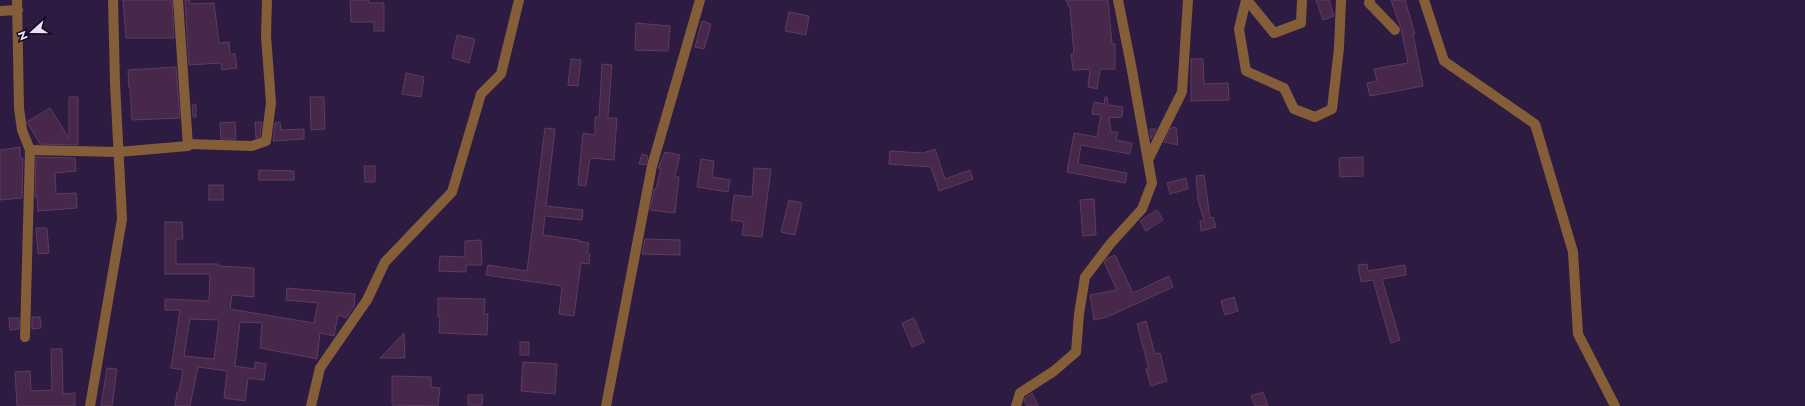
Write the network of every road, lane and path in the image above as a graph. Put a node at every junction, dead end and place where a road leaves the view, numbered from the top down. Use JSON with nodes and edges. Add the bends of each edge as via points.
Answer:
{"nodes":[{"id":1,"x":17,"y":0,"type":"edge"},
{"id":2,"x":113,"y":0,"type":"edge"},
{"id":3,"x":178,"y":0,"type":"edge"},
{"id":4,"x":267,"y":0,"type":"edge"},
{"id":5,"x":519,"y":0,"type":"edge"},
{"id":6,"x":700,"y":0,"type":"edge"},
{"id":7,"x":1118,"y":0,"type":"edge"},
{"id":8,"x":1188,"y":0,"type":"edge"},
{"id":9,"x":1246,"y":0,"type":"edge"},
{"id":10,"x":1302,"y":0,"type":"edge"},
{"id":11,"x":1341,"y":0,"type":"edge"},
{"id":12,"x":1370,"y":0,"type":"edge"},
{"id":13,"x":1424,"y":0,"type":"edge"},
{"id":14,"x":18,"y":10,"type":"junction"},
{"id":15,"x":0,"y":11,"type":"edge"},
{"id":16,"x":1395,"y":30,"type":"dead end"},
{"id":17,"x":188,"y":144,"type":"junction"},
{"id":18,"x":30,"y":150,"type":"junction"},
{"id":19,"x":118,"y":152,"type":"junction"},
{"id":20,"x":1148,"y":160,"type":"junction"},
{"id":21,"x":25,"y":337,"type":"dead end"},
{"id":22,"x":90,"y":406,"type":"edge"},
{"id":23,"x":311,"y":406,"type":"edge"},
{"id":24,"x":606,"y":406,"type":"edge"},
{"id":25,"x":1016,"y":406,"type":"edge"},
{"id":26,"x":1614,"y":406,"type":"edge"}],
"edges":[{"from":1,"to":14,"type":"street"},
{"from":2,"to":19,"type":"street"},
{"from":3,"to":17,"type":"street"},
{"from":4,"to":17,"type":"street","via":[[266,36],[271,103],[266,141],[252,146]]},
{"from":5,"to":23,"type":"street","via":[[501,74],[481,94],[452,192],[385,262],[367,300],[320,368]]},
{"from":6,"to":24,"type":"street","via":[[652,166]]},
{"from":7,"to":20,"type":"street"},
{"from":8,"to":20,"type":"street","via":[[1182,92]]},
{"from":9,"to":10,"type":"street","via":[[1274,33],[1301,23]]},
{"from":9,"to":11,"type":"street","via":[[1239,29],[1246,72],[1284,88],[1294,109],[1315,117],[1332,109]]},
{"from":12,"to":16,"type":"street"},
{"from":13,"to":26,"type":"street","via":[[1444,61],[1536,124],[1573,252],[1578,334]]},
{"from":14,"to":15,"type":"street"},
{"from":14,"to":18,"type":"street","via":[[18,108],[22,130]]},
{"from":17,"to":19,"type":"street"},
{"from":18,"to":19,"type":"street"},
{"from":18,"to":21,"type":"street"},
{"from":19,"to":22,"type":"street","via":[[122,219]]},
{"from":20,"to":25,"type":"street","via":[[1152,183],[1142,209],[1085,277],[1076,352],[1054,371],[1020,393]]}]}
